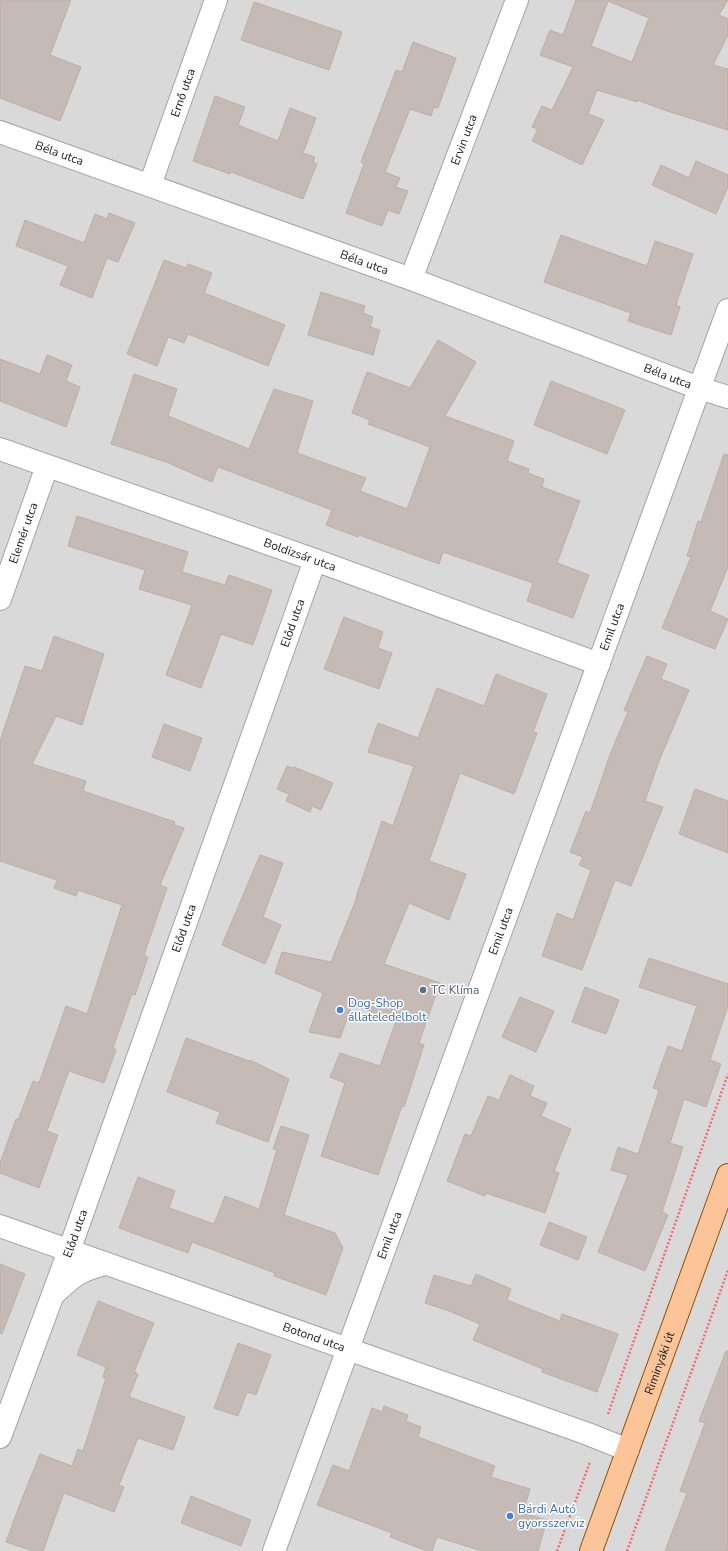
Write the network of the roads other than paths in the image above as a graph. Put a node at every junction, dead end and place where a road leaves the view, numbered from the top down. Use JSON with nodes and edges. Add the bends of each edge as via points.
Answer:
{"nodes":[{"id":1,"x":216,"y":0,"type":"edge"},
{"id":2,"x":517,"y":0,"type":"edge"},
{"id":3,"x":0,"y":132,"type":"edge"},
{"id":4,"x":150,"y":185,"type":"junction"},
{"id":5,"x":411,"y":279,"type":"junction"},
{"id":6,"x":728,"y":310,"type":"edge"},
{"id":7,"x":700,"y":388,"type":"junction"},
{"id":8,"x":728,"y":397,"type":"edge"},
{"id":9,"x":0,"y":449,"type":"edge"},
{"id":10,"x":47,"y":466,"type":"junction"},
{"id":11,"x":315,"y":560,"type":"junction"},
{"id":12,"x":0,"y":599,"type":"edge"},
{"id":13,"x":600,"y":664,"type":"junction"},
{"id":14,"x":728,"y":1175,"type":"edge"},
{"id":15,"x":0,"y":1226,"type":"edge"},
{"id":16,"x":69,"y":1251,"type":"junction"},
{"id":17,"x":105,"y":1264,"type":"junction"},
{"id":18,"x":52,"y":1296,"type":"junction"},
{"id":19,"x":347,"y":1349,"type":"junction"},
{"id":20,"x":0,"y":1437,"type":"edge"},
{"id":21,"x":628,"y":1450,"type":"junction"},
{"id":22,"x":274,"y":1551,"type":"edge"},
{"id":23,"x":591,"y":1551,"type":"edge"}],
"edges":[{"from":1,"to":4,"type":"street","name":"Ernő utca"},
{"from":2,"to":5,"type":"street","name":"Ervin utca"},
{"from":3,"to":4,"type":"street","name":"Béla utca"},
{"from":4,"to":5,"type":"street","name":"Béla utca"},
{"from":5,"to":7,"type":"street","name":"Béla utca"},
{"from":6,"to":7,"type":"street","name":"Emil utca"},
{"from":7,"to":8,"type":"street","name":"Béla utca"},
{"from":7,"to":13,"type":"street","name":"Emil utca"},
{"from":9,"to":10,"type":"street","name":"Boldizsár utca"},
{"from":10,"to":11,"type":"street","name":"Boldizsár utca"},
{"from":10,"to":12,"type":"street","name":"Elemér utca"},
{"from":11,"to":13,"type":"street","name":"Boldizsár utca"},
{"from":11,"to":16,"type":"street","name":"Előd utca"},
{"from":13,"to":19,"type":"street","name":"Emil utca"},
{"from":14,"to":21,"type":"main road","name":"Riminyáki út"},
{"from":15,"to":16,"type":"street","name":"Botond utca"},
{"from":16,"to":17,"type":"street","name":"Botond utca"},
{"from":16,"to":18,"type":"street","name":"Előd utca"},
{"from":17,"to":18,"type":"street","name":"Előd utca","via":[[87,1268],[73,1276]]},
{"from":17,"to":19,"type":"street","name":"Botond utca"},
{"from":18,"to":20,"type":"street","name":"Előd utca"},
{"from":19,"to":21,"type":"street","name":"Botond utca"},
{"from":19,"to":22,"type":"street","name":"Emil utca"},
{"from":21,"to":23,"type":"main road","name":"Riminyáki út"}]}
